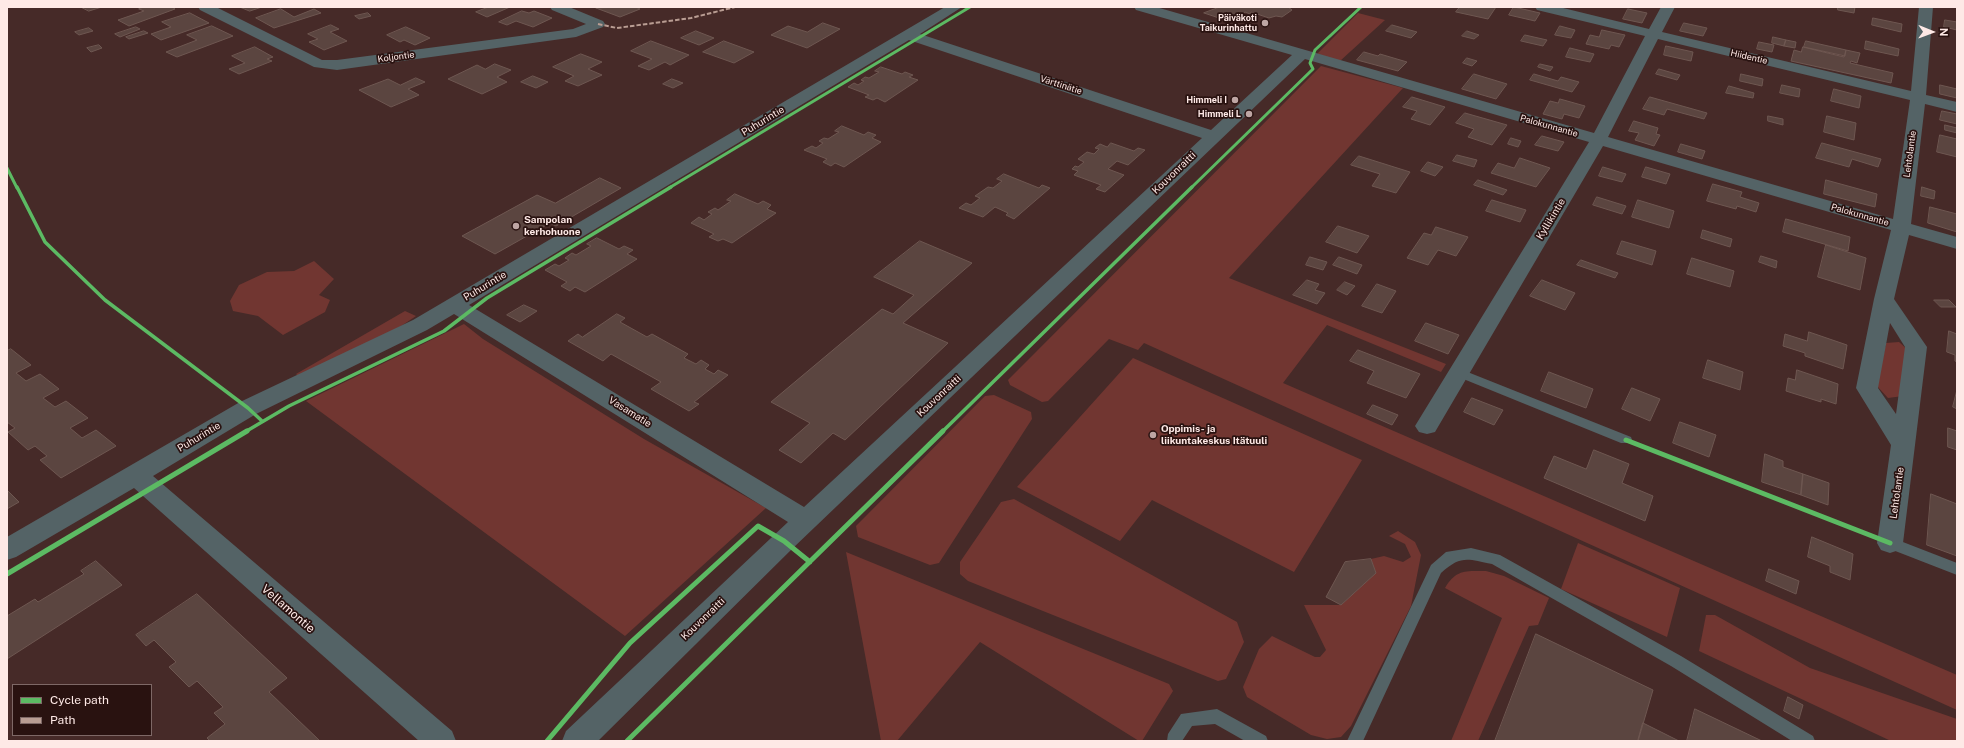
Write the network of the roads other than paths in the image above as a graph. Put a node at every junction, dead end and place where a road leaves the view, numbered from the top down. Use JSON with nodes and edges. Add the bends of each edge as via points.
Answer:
{"nodes":[{"id":1,"x":205,"y":7,"type":"edge"},
{"id":2,"x":557,"y":7,"type":"edge"},
{"id":3,"x":955,"y":7,"type":"edge"},
{"id":4,"x":1141,"y":7,"type":"edge"},
{"id":5,"x":1542,"y":7,"type":"edge"},
{"id":6,"x":1668,"y":7,"type":"edge"},
{"id":7,"x":1926,"y":7,"type":"edge"},
{"id":8,"x":1654,"y":34,"type":"junction"},
{"id":9,"x":908,"y":35,"type":"junction"},
{"id":10,"x":1302,"y":54,"type":"junction"},
{"id":11,"x":1918,"y":98,"type":"junction"},
{"id":12,"x":1957,"y":107,"type":"edge"},
{"id":13,"x":1213,"y":136,"type":"junction"},
{"id":14,"x":1598,"y":140,"type":"junction"},
{"id":15,"x":1900,"y":226,"type":"junction"},
{"id":16,"x":1957,"y":243,"type":"edge"},
{"id":17,"x":1884,"y":299,"type":"junction"},
{"id":18,"x":453,"y":305,"type":"junction"},
{"id":19,"x":1460,"y":373,"type":"junction"},
{"id":20,"x":1427,"y":426,"type":"dead end"},
{"id":21,"x":1626,"y":440,"type":"dead end"},
{"id":22,"x":1903,"y":444,"type":"junction"},
{"id":23,"x":136,"y":475,"type":"junction"},
{"id":24,"x":806,"y":521,"type":"junction"},
{"id":25,"x":1890,"y":543,"type":"joint"},
{"id":26,"x":7,"y":550,"type":"edge"},
{"id":27,"x":1957,"y":569,"type":"edge"},
{"id":28,"x":1174,"y":739,"type":"dead end"},
{"id":29,"x":441,"y":741,"type":"edge"},
{"id":30,"x":577,"y":741,"type":"edge"},
{"id":31,"x":1260,"y":741,"type":"edge"},
{"id":32,"x":1355,"y":741,"type":"edge"},
{"id":33,"x":1807,"y":741,"type":"edge"}],
"edges":[{"from":1,"to":2,"type":"street","name":"Koljontie","via":[[319,64],[337,65],[576,33],[598,24]]},
{"from":3,"to":9,"type":"street","name":"Puhurintie"},
{"from":4,"to":10,"type":"street","name":"Palokunnantie"},
{"from":5,"to":8,"type":"street","name":"Hiidentie"},
{"from":6,"to":8,"type":"street","name":"Kyllikintie"},
{"from":7,"to":11,"type":"street","name":"Lehtolantie"},
{"from":8,"to":11,"type":"street","name":"Hiidentie"},
{"from":8,"to":14,"type":"street","name":"Kyllikintie"},
{"from":9,"to":13,"type":"street","name":"Värttinätie"},
{"from":9,"to":18,"type":"street","name":"Puhurintie"},
{"from":10,"to":13,"type":"street","name":"Kouvonraitti"},
{"from":10,"to":14,"type":"street","name":"Palokunnantie"},
{"from":11,"to":12,"type":"street","name":"Hiidentie"},
{"from":11,"to":15,"type":"street","name":"Lehtolantie"},
{"from":13,"to":24,"type":"street","name":"Kouvonraitti"},
{"from":14,"to":15,"type":"street","name":"Palokunnantie"},
{"from":14,"to":19,"type":"street","name":"Kyllikintie"},
{"from":15,"to":16,"type":"street","name":"Palokunnantie"},
{"from":15,"to":17,"type":"street","name":"Lehtolantie"},
{"from":17,"to":22,"type":"street","name":"Lehtolantie","via":[[1916,347]]},
{"from":17,"to":22,"type":"street","name":"Lehtolantie","via":[[1867,388]]},
{"from":18,"to":23,"type":"street","name":"Puhurintie","via":[[420,325],[248,408]]},
{"from":18,"to":24,"type":"street","name":"Vasamatie","via":[[485,322]]},
{"from":19,"to":20,"type":"street","name":"Kyllikintie"},
{"from":19,"to":21,"type":"lane"},
{"from":22,"to":25,"type":"street","name":"Lehtolantie"},
{"from":23,"to":26,"type":"street","name":"Puhurintie"},
{"from":23,"to":29,"type":"street","name":"Vellamontie"},
{"from":24,"to":30,"type":"street","name":"Kouvonraitti"},
{"from":25,"to":27,"type":"lane"},
{"from":28,"to":31,"type":"lane","via":[[1187,719],[1217,716]]},
{"from":32,"to":33,"type":"lane","via":[[1436,569],[1451,556],[1471,554],[1495,559],[1676,661]]}]}
